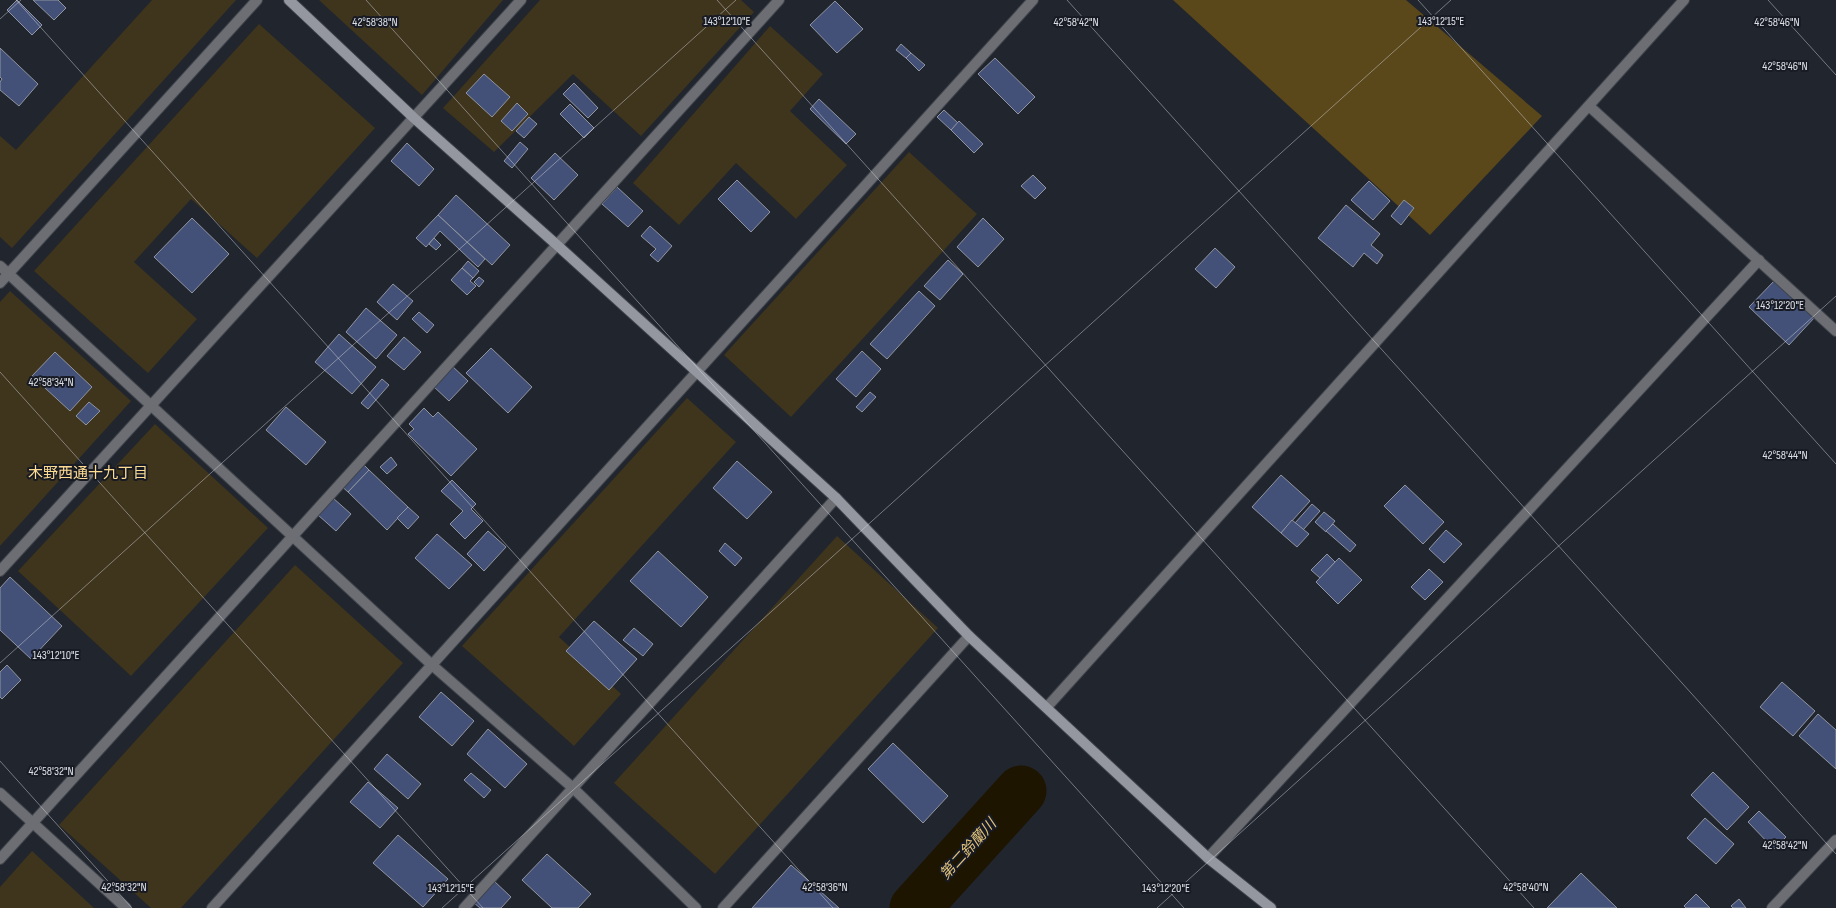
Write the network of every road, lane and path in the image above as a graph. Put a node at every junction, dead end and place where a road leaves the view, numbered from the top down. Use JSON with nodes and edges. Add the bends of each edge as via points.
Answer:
{"nodes":[{"id":1,"x":257,"y":0,"type":"edge"},
{"id":2,"x":289,"y":0,"type":"edge"},
{"id":3,"x":521,"y":0,"type":"edge"},
{"id":4,"x":779,"y":0,"type":"edge"},
{"id":5,"x":1033,"y":0,"type":"edge"},
{"id":6,"x":1684,"y":0,"type":"edge"},
{"id":7,"x":1589,"y":106,"type":"junction"},
{"id":8,"x":414,"y":118,"type":"junction"},
{"id":9,"x":557,"y":245,"type":"junction"},
{"id":10,"x":1759,"y":260,"type":"junction"},
{"id":11,"x":0,"y":266,"type":"edge"},
{"id":12,"x":8,"y":274,"type":"junction"},
{"id":13,"x":0,"y":283,"type":"edge"},
{"id":14,"x":1836,"y":331,"type":"edge"},
{"id":15,"x":696,"y":372,"type":"junction"},
{"id":16,"x":151,"y":406,"type":"junction"},
{"id":17,"x":836,"y":498,"type":"junction"},
{"id":18,"x":293,"y":536,"type":"junction"},
{"id":19,"x":0,"y":571,"type":"edge"},
{"id":20,"x":969,"y":636,"type":"junction"},
{"id":21,"x":432,"y":665,"type":"junction"},
{"id":22,"x":1047,"y":708,"type":"junction"},
{"id":23,"x":572,"y":788,"type":"junction"},
{"id":24,"x":0,"y":792,"type":"edge"},
{"id":25,"x":33,"y":823,"type":"junction"},
{"id":26,"x":1836,"y":840,"type":"edge"},
{"id":27,"x":1208,"y":858,"type":"junction"},
{"id":28,"x":0,"y":859,"type":"edge"},
{"id":29,"x":126,"y":908,"type":"edge"},
{"id":30,"x":212,"y":908,"type":"edge"},
{"id":31,"x":464,"y":908,"type":"edge"},
{"id":32,"x":696,"y":908,"type":"edge"},
{"id":33,"x":723,"y":908,"type":"edge"},
{"id":34,"x":1271,"y":908,"type":"edge"},
{"id":35,"x":1772,"y":908,"type":"edge"}],
"edges":[{"from":1,"to":12,"type":"street"},
{"from":2,"to":8,"type":"street"},
{"from":3,"to":8,"type":"street"},
{"from":4,"to":9,"type":"street"},
{"from":5,"to":15,"type":"street"},
{"from":6,"to":7,"type":"street"},
{"from":7,"to":10,"type":"street"},
{"from":7,"to":22,"type":"street"},
{"from":8,"to":9,"type":"street"},
{"from":8,"to":16,"type":"street"},
{"from":9,"to":15,"type":"street"},
{"from":9,"to":18,"type":"street"},
{"from":10,"to":14,"type":"street"},
{"from":10,"to":27,"type":"street"},
{"from":11,"to":12,"type":"street"},
{"from":12,"to":13,"type":"street"},
{"from":12,"to":16,"type":"street"},
{"from":15,"to":17,"type":"street"},
{"from":15,"to":21,"type":"street"},
{"from":16,"to":18,"type":"street"},
{"from":16,"to":19,"type":"street"},
{"from":17,"to":20,"type":"street"},
{"from":17,"to":23,"type":"street"},
{"from":18,"to":21,"type":"street"},
{"from":18,"to":25,"type":"street"},
{"from":20,"to":22,"type":"street"},
{"from":20,"to":33,"type":"street"},
{"from":21,"to":23,"type":"street"},
{"from":21,"to":30,"type":"street"},
{"from":22,"to":27,"type":"street"},
{"from":23,"to":31,"type":"street"},
{"from":23,"to":32,"type":"street"},
{"from":24,"to":25,"type":"street"},
{"from":25,"to":28,"type":"street"},
{"from":25,"to":29,"type":"street"},
{"from":26,"to":35,"type":"street"},
{"from":27,"to":34,"type":"street"}]}
